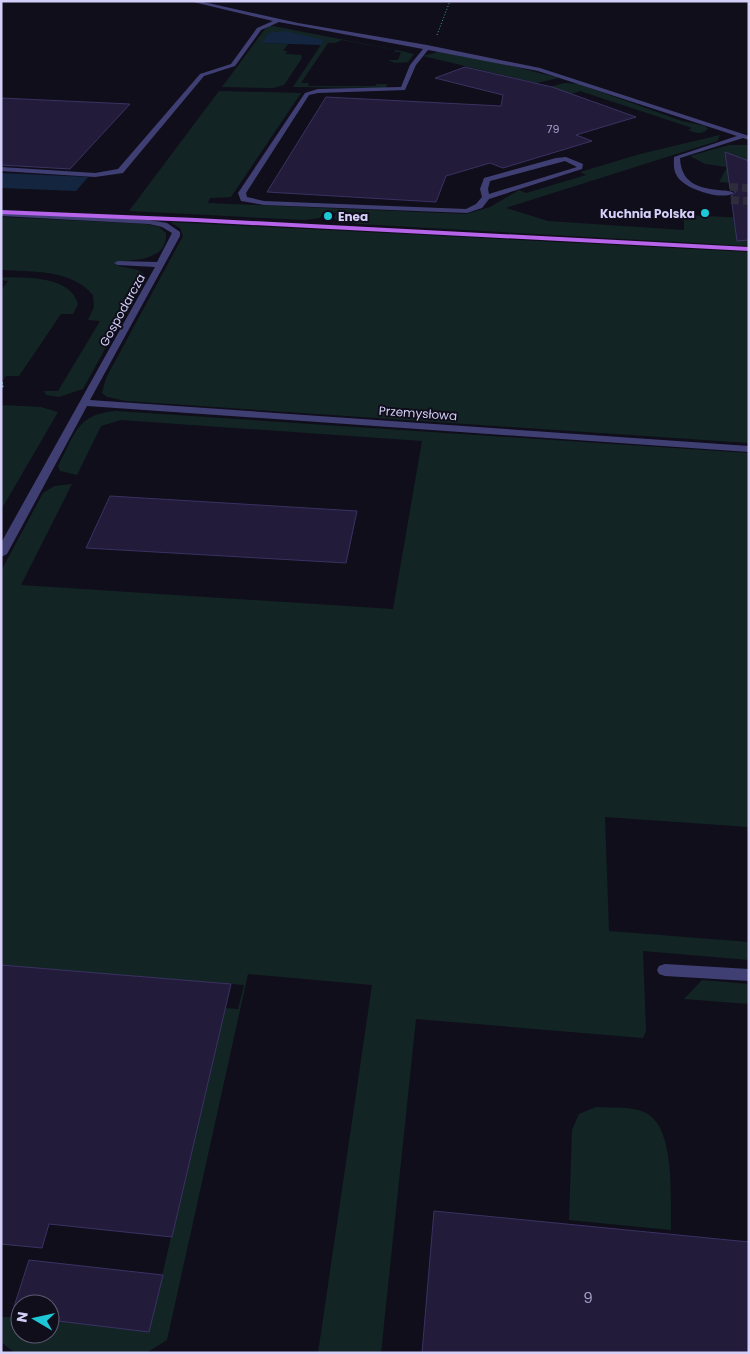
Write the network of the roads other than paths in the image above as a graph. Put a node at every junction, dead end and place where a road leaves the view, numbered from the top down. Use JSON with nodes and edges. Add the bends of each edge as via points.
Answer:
{"nodes":[{"id":1,"x":191,"y":1,"type":"edge"},
{"id":2,"x":277,"y":21,"type":"junction"},
{"id":3,"x":427,"y":48,"type":"junction"},
{"id":4,"x":746,"y":137,"type":"edge"},
{"id":5,"x":1,"y":169,"type":"edge"},
{"id":6,"x":718,"y":193,"type":"junction"},
{"id":7,"x":486,"y":197,"type":"junction"},
{"id":8,"x":1,"y":213,"type":"edge"},
{"id":9,"x":749,"y":249,"type":"edge"},
{"id":10,"x":118,"y":263,"type":"dead end"},
{"id":11,"x":161,"y":265,"type":"junction"},
{"id":12,"x":85,"y":403,"type":"junction"},
{"id":13,"x":749,"y":449,"type":"edge"},
{"id":14,"x":1,"y":554,"type":"edge"},
{"id":15,"x":666,"y":970,"type":"dead end"},
{"id":16,"x":749,"y":975,"type":"edge"}],
"edges":[{"from":1,"to":2,"type":"street"},
{"from":2,"to":3,"type":"street"},
{"from":2,"to":5,"type":"street","via":[[259,29],[233,65],[202,75],[120,171],[95,175]]},
{"from":3,"to":4,"type":"street","via":[[570,78]]},
{"from":3,"to":7,"type":"street","via":[[413,65],[403,89],[307,94],[242,196],[264,203],[456,212],[479,206]]},
{"from":4,"to":6,"type":"street","via":[[677,157],[677,171],[686,183]]},
{"from":6,"to":6,"type":"street","via":[[731,194]]},
{"from":7,"to":7,"type":"street","via":[[580,168],[581,165],[566,159],[556,160],[487,180]]},
{"from":8,"to":9,"type":"main road","via":[[187,219]]},
{"from":8,"to":11,"type":"street","name":"Gospodarcza","via":[[164,225],[176,236]]},
{"from":10,"to":11,"type":"street"},
{"from":11,"to":12,"type":"street","name":"Gospodarcza"},
{"from":12,"to":13,"type":"street","name":"Przemysłowa"},
{"from":12,"to":14,"type":"street","name":"Gospodarcza"},
{"from":15,"to":16,"type":"street"}]}
